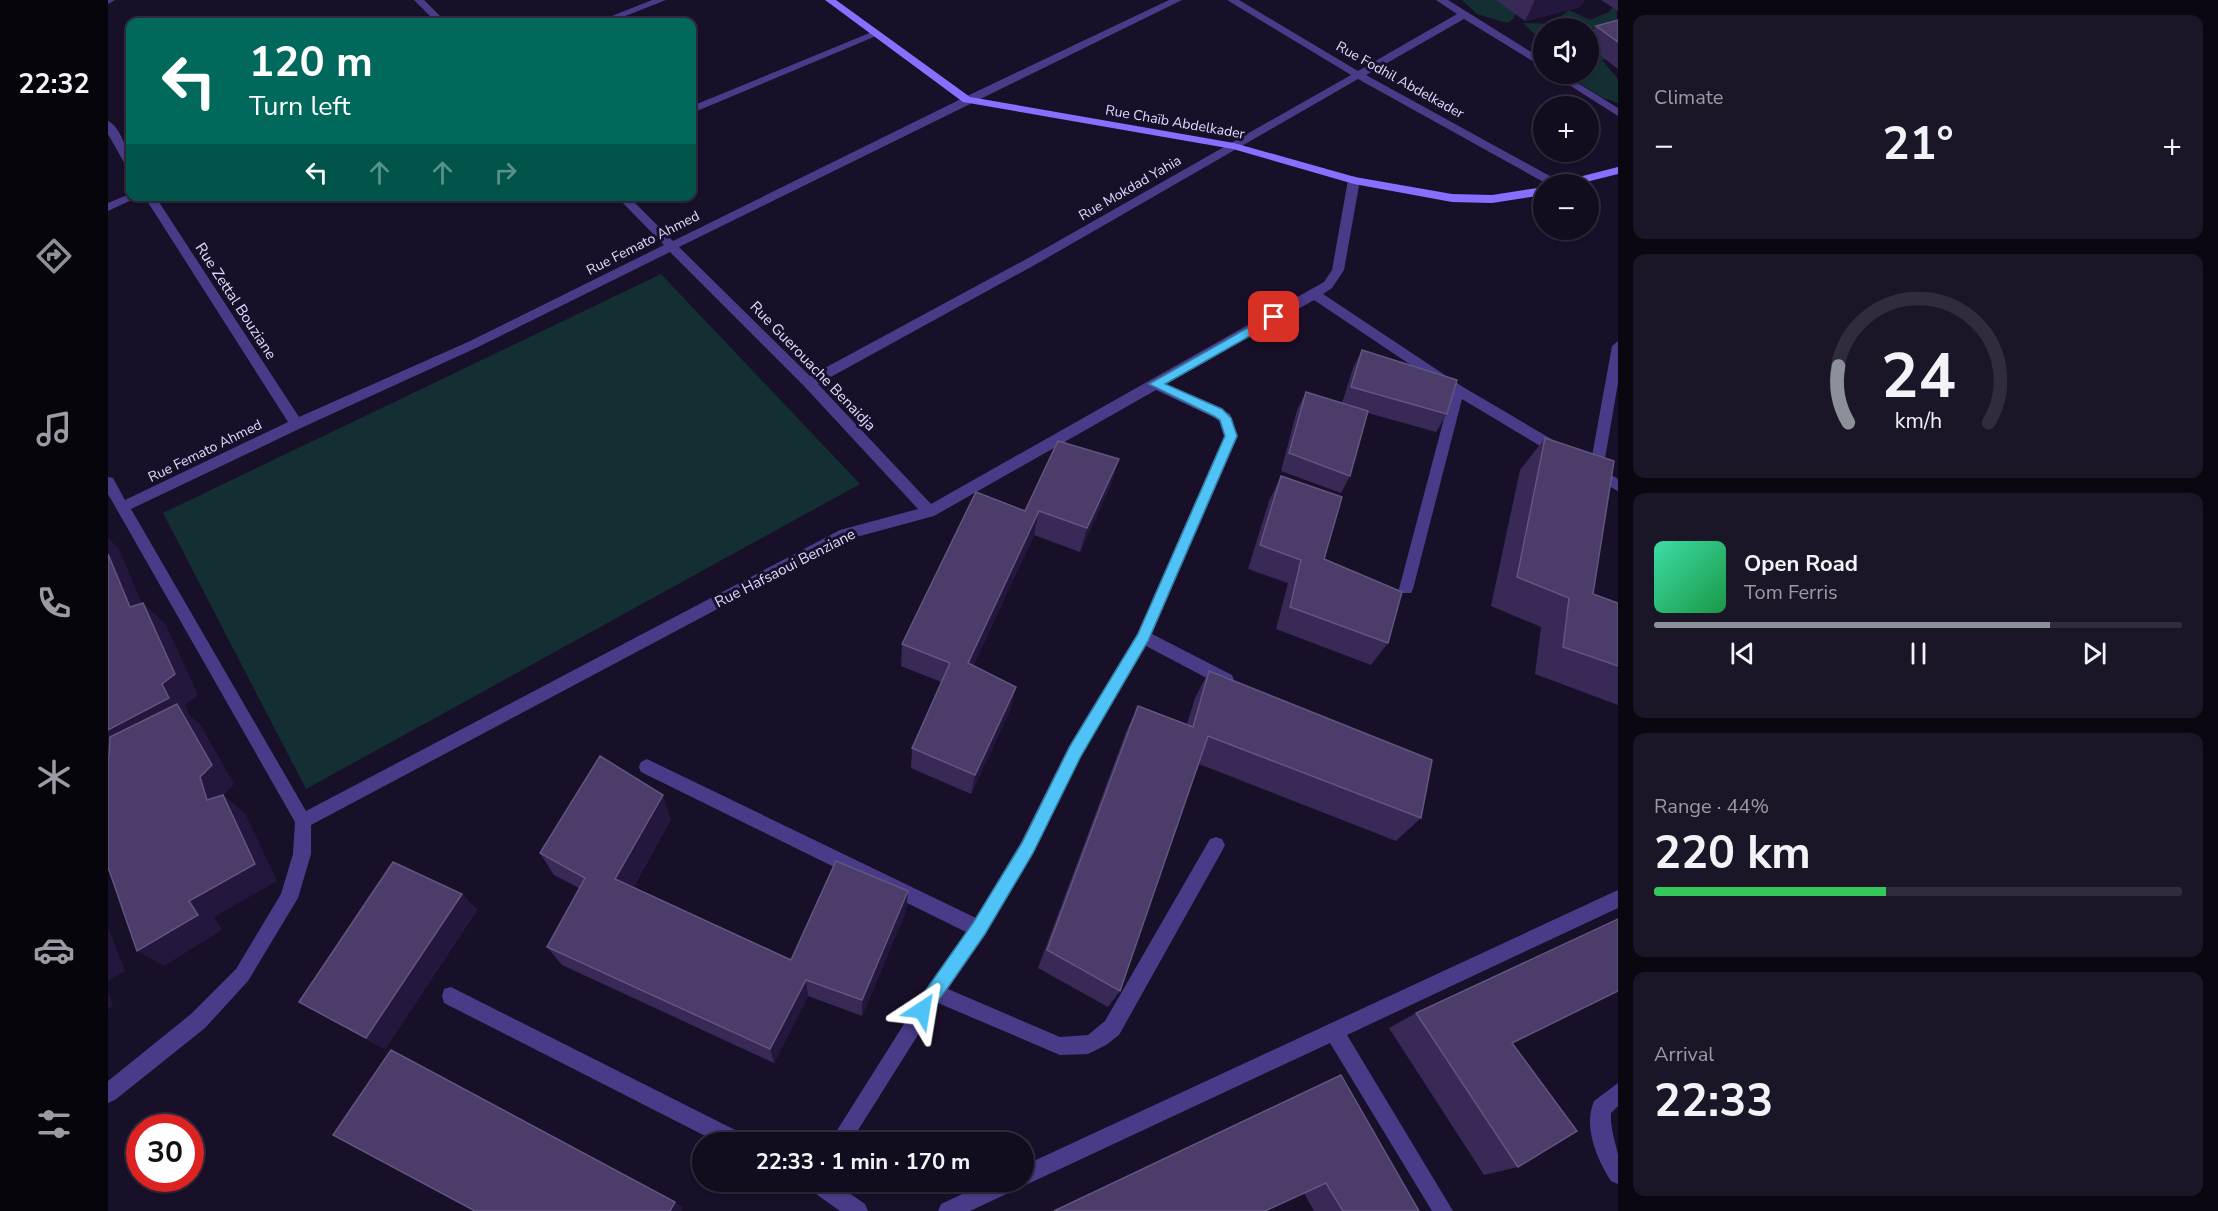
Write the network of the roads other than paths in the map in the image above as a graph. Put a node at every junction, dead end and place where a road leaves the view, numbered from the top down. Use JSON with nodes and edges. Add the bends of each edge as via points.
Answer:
{"nodes":[{"id":1,"x":419,"y":0,"type":"edge"},
{"id":2,"x":661,"y":0,"type":"edge"},
{"id":3,"x":830,"y":0,"type":"edge"},
{"id":4,"x":1177,"y":0,"type":"edge"},
{"id":5,"x":1232,"y":0,"type":"edge"},
{"id":6,"x":1441,"y":0,"type":"edge"},
{"id":7,"x":1465,"y":15,"type":"junction"},
{"id":8,"x":437,"y":18,"type":"edge"},
{"id":9,"x":613,"y":18,"type":"edge"},
{"id":10,"x":876,"y":34,"type":"junction"},
{"id":11,"x":1533,"y":58,"type":"edge"},
{"id":12,"x":1360,"y":76,"type":"junction"},
{"id":13,"x":1573,"y":84,"type":"edge"},
{"id":14,"x":967,"y":100,"type":"junction"},
{"id":15,"x":696,"y":108,"type":"edge"},
{"id":16,"x":1618,"y":113,"type":"edge"},
{"id":17,"x":108,"y":124,"type":"edge"},
{"id":18,"x":1234,"y":146,"type":"junction"},
{"id":19,"x":126,"y":157,"type":"edge"},
{"id":20,"x":1618,"y":170,"type":"edge"},
{"id":21,"x":1537,"y":174,"type":"edge"},
{"id":22,"x":1599,"y":175,"type":"edge"},
{"id":23,"x":1354,"y":180,"type":"junction"},
{"id":24,"x":1533,"y":193,"type":"edge"},
{"id":25,"x":126,"y":200,"type":"edge"},
{"id":26,"x":152,"y":201,"type":"edge"},
{"id":27,"x":626,"y":201,"type":"edge"},
{"id":28,"x":108,"y":207,"type":"edge"},
{"id":29,"x":670,"y":246,"type":"junction"},
{"id":30,"x":1314,"y":294,"type":"junction"},
{"id":31,"x":1618,"y":346,"type":"edge"},
{"id":32,"x":808,"y":383,"type":"junction"},
{"id":33,"x":1155,"y":384,"type":"junction"},
{"id":34,"x":1458,"y":390,"type":"junction"},
{"id":35,"x":296,"y":424,"type":"junction"},
{"id":36,"x":1586,"y":466,"type":"junction"},
{"id":37,"x":108,"y":482,"type":"edge"},
{"id":38,"x":1618,"y":486,"type":"edge"},
{"id":39,"x":122,"y":508,"type":"junction"},
{"id":40,"x":929,"y":512,"type":"junction"},
{"id":41,"x":1406,"y":589,"type":"dead end"},
{"id":42,"x":1143,"y":637,"type":"junction"},
{"id":43,"x":1239,"y":686,"type":"edge"},
{"id":44,"x":647,"y":766,"type":"dead end"},
{"id":45,"x":303,"y":821,"type":"junction"},
{"id":46,"x":1216,"y":845,"type":"dead end"},
{"id":47,"x":1618,"y":899,"type":"edge"},
{"id":48,"x":979,"y":929,"type":"junction"},
{"id":49,"x":934,"y":992,"type":"junction"},
{"id":50,"x":451,"y":996,"type":"dead end"},
{"id":51,"x":1334,"y":1031,"type":"junction"},
{"id":52,"x":108,"y":1093,"type":"edge"},
{"id":53,"x":1618,"y":1093,"type":"edge"},
{"id":54,"x":718,"y":1132,"type":"edge"},
{"id":55,"x":846,"y":1132,"type":"edge"},
{"id":56,"x":1034,"y":1171,"type":"edge"},
{"id":57,"x":1618,"y":1174,"type":"edge"},
{"id":58,"x":830,"y":1192,"type":"edge"},
{"id":59,"x":989,"y":1192,"type":"edge"},
{"id":60,"x":858,"y":1211,"type":"edge"},
{"id":61,"x":948,"y":1211,"type":"edge"},
{"id":62,"x":1443,"y":1211,"type":"edge"}],
"edges":[{"from":1,"to":8,"type":"street"},
{"from":2,"to":9,"type":"street"},
{"from":3,"to":10,"type":"street","name":"Rue Chaïb Abdelkader"},
{"from":4,"to":14,"type":"street","name":"Rue Femato Ahmed"},
{"from":5,"to":12,"type":"street","name":"Rue Fodhil Abdelkader"},
{"from":6,"to":7,"type":"street"},
{"from":7,"to":11,"type":"street"},
{"from":7,"to":12,"type":"street","name":"Rue Mokdad Yahia"},
{"from":10,"to":14,"type":"street","name":"Rue Chaïb Abdelkader"},
{"from":10,"to":15,"type":"street"},
{"from":12,"to":18,"type":"street","name":"Rue Mokdad Yahia"},
{"from":12,"to":21,"type":"street","name":"Rue Fodhil Abdelkader"},
{"from":13,"to":16,"type":"street"},
{"from":14,"to":18,"type":"street","name":"Rue Chaïb Abdelkader"},
{"from":14,"to":29,"type":"street","name":"Rue Femato Ahmed"},
{"from":17,"to":19,"type":"street"},
{"from":18,"to":23,"type":"street","name":"Rue Chaïb Abdelkader"},
{"from":18,"to":32,"type":"street","name":"Rue Mokdad Yahia"},
{"from":20,"to":22,"type":"street"},
{"from":23,"to":24,"type":"street","name":"Rue Chaïb Abdelkader","via":[[1452,198],[1492,199]]},
{"from":23,"to":30,"type":"street","name":"Rue Hafsaoui Benziane","via":[[1338,270],[1328,285]]},
{"from":25,"to":28,"type":"street"},
{"from":26,"to":35,"type":"street","name":"Rue Zettal Bouziane"},
{"from":27,"to":29,"type":"street","name":"Rue Guerouache Benaidja"},
{"from":29,"to":32,"type":"street","name":"Rue Guerouache Benaidja"},
{"from":29,"to":35,"type":"street","name":"Rue Femato Ahmed","via":[[472,345]]},
{"from":30,"to":33,"type":"street","name":"Rue Hafsaoui Benziane"},
{"from":30,"to":34,"type":"street"},
{"from":31,"to":36,"type":"street"},
{"from":32,"to":40,"type":"street","name":"Rue Guerouache Benaidja"},
{"from":33,"to":40,"type":"street","name":"Rue Hafsaoui Benziane"},
{"from":33,"to":42,"type":"street","via":[[1218,413],[1225,418],[1231,436]]},
{"from":34,"to":36,"type":"street"},
{"from":34,"to":41,"type":"street"},
{"from":35,"to":39,"type":"street","name":"Rue Femato Ahmed"},
{"from":36,"to":38,"type":"street"},
{"from":37,"to":39,"type":"street"},
{"from":39,"to":45,"type":"street"},
{"from":40,"to":45,"type":"street","name":"Rue Hafsaoui Benziane","via":[[845,534]]},
{"from":42,"to":43,"type":"street"},
{"from":42,"to":48,"type":"street","via":[[1075,751],[1027,848]]},
{"from":44,"to":48,"type":"street"},
{"from":45,"to":52,"type":"street","via":[[302,854],[289,898],[242,975],[198,1021]]},
{"from":46,"to":49,"type":"street","via":[[1112,1028],[1097,1042],[1080,1047],[1060,1046]]},
{"from":47,"to":51,"type":"street"},
{"from":48,"to":49,"type":"street"},
{"from":49,"to":55,"type":"street"},
{"from":50,"to":54,"type":"street"},
{"from":51,"to":56,"type":"street"},
{"from":51,"to":62,"type":"street"},
{"from":53,"to":57,"type":"street","via":[[1601,1108],[1600,1123],[1602,1142]]},
{"from":58,"to":60,"type":"street"},
{"from":59,"to":61,"type":"street"}]}
